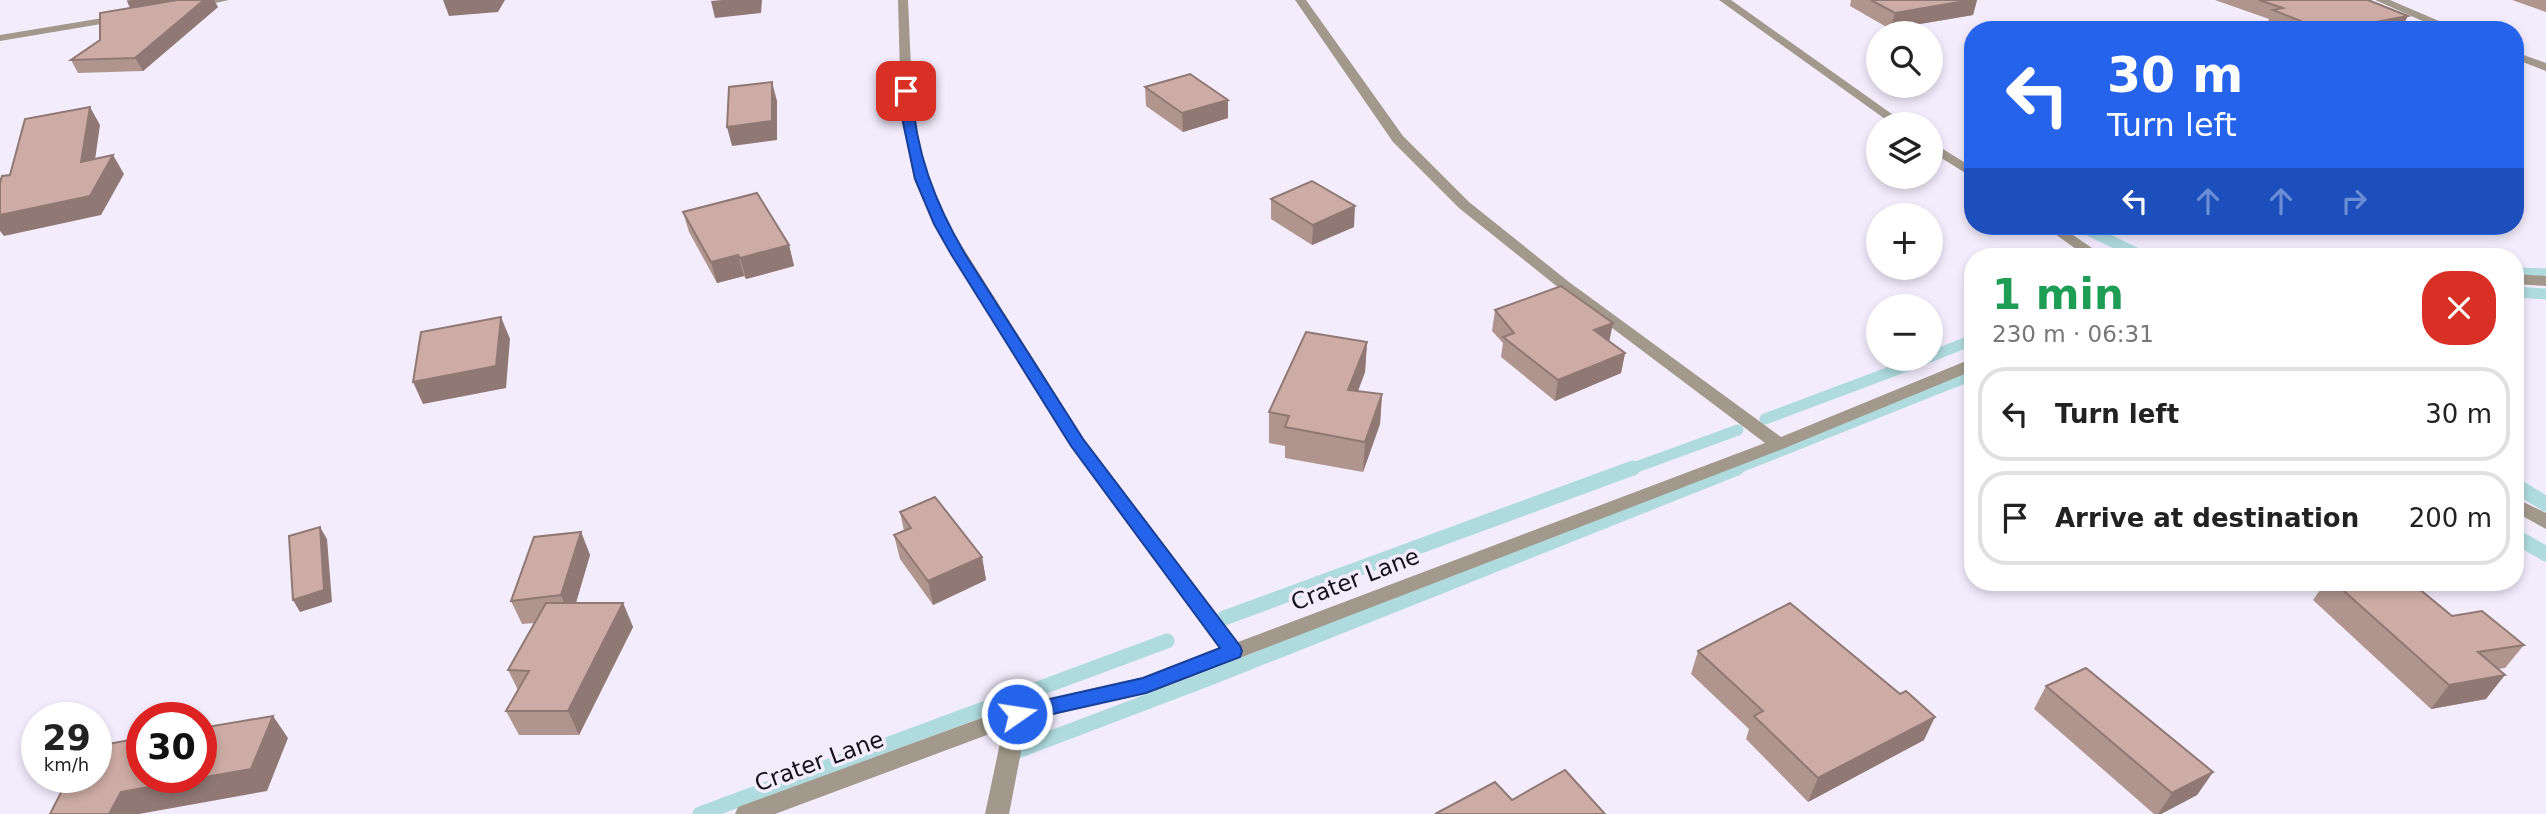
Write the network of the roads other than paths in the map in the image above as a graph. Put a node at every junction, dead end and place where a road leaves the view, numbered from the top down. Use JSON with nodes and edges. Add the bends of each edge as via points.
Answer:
{"nodes":[{"id":1,"x":224,"y":0,"type":"edge"},
{"id":2,"x":903,"y":0,"type":"edge"},
{"id":3,"x":1300,"y":0,"type":"edge"},
{"id":4,"x":1724,"y":0,"type":"edge"},
{"id":5,"x":2381,"y":0,"type":"edge"},
{"id":6,"x":185,"y":7,"type":"edge"},
{"id":7,"x":133,"y":16,"type":"edge"},
{"id":8,"x":2432,"y":21,"type":"edge"},
{"id":9,"x":0,"y":38,"type":"edge"},
{"id":10,"x":2524,"y":58,"type":"edge"},
{"id":11,"x":2546,"y":67,"type":"edge"},
{"id":12,"x":1883,"y":112,"type":"edge"},
{"id":13,"x":1943,"y":154,"type":"edge"},
{"id":14,"x":1964,"y":168,"type":"edge"},
{"id":15,"x":2064,"y":235,"type":"edge"},
{"id":16,"x":2084,"y":248,"type":"edge"},
{"id":17,"x":2524,"y":280,"type":"edge"},
{"id":18,"x":2546,"y":281,"type":"edge"},
{"id":19,"x":1964,"y":368,"type":"edge"},
{"id":20,"x":1779,"y":444,"type":"junction"},
{"id":21,"x":2524,"y":510,"type":"edge"},
{"id":22,"x":2546,"y":523,"type":"edge"},
{"id":23,"x":1233,"y":651,"type":"junction"},
{"id":24,"x":1017,"y":714,"type":"junction"},
{"id":25,"x":747,"y":814,"type":"edge"},
{"id":26,"x":998,"y":814,"type":"edge"}],
"edges":[{"from":1,"to":6,"type":"street"},
{"from":2,"to":23,"type":"street","via":[[907,113],[921,179],[941,224],[1077,442]]},
{"from":3,"to":20,"type":"street","via":[[1398,139],[1464,205]]},
{"from":4,"to":12,"type":"street"},
{"from":5,"to":8,"type":"street"},
{"from":7,"to":9,"type":"street"},
{"from":10,"to":11,"type":"street"},
{"from":13,"to":14,"type":"street"},
{"from":15,"to":16,"type":"street"},
{"from":17,"to":18,"type":"street"},
{"from":19,"to":20,"type":"street","name":"Crater Lane"},
{"from":20,"to":23,"type":"street","name":"Crater Lane"},
{"from":21,"to":22,"type":"street"},
{"from":23,"to":24,"type":"street","name":"Crater Lane","via":[[1146,685]]},
{"from":24,"to":25,"type":"street","name":"Crater Lane"},
{"from":24,"to":26,"type":"street"}]}
